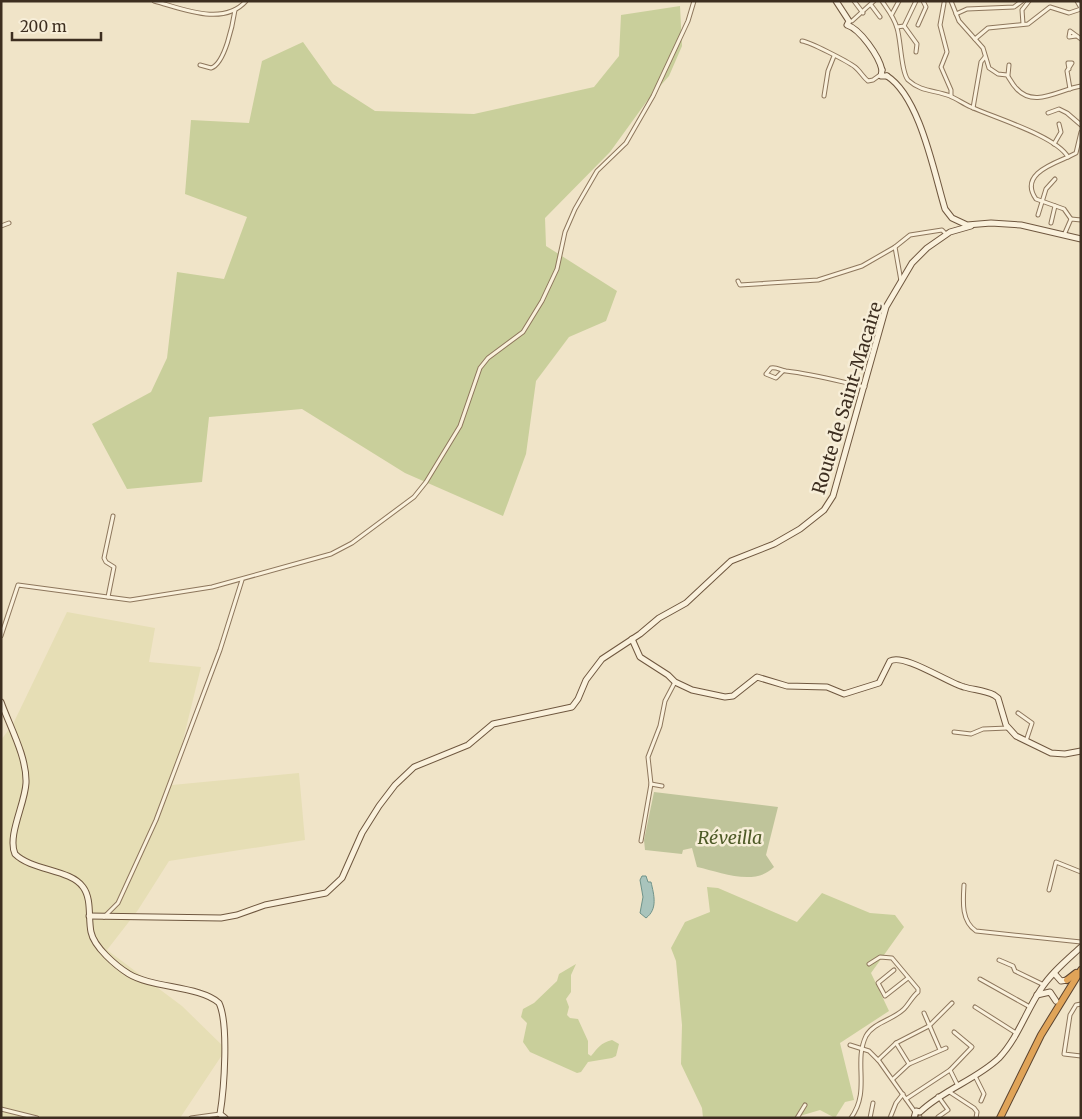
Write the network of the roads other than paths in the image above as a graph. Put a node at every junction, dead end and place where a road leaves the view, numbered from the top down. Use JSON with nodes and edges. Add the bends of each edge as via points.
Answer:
{"nodes":[{"id":1,"x":154,"y":1,"type":"edge"},
{"id":2,"x":246,"y":1,"type":"edge"},
{"id":3,"x":694,"y":1,"type":"edge"},
{"id":4,"x":835,"y":1,"type":"edge"},
{"id":5,"x":854,"y":1,"type":"edge"},
{"id":6,"x":874,"y":1,"type":"edge"},
{"id":7,"x":882,"y":1,"type":"edge"},
{"id":8,"x":899,"y":1,"type":"edge"},
{"id":9,"x":916,"y":1,"type":"edge"},
{"id":10,"x":923,"y":1,"type":"edge"},
{"id":11,"x":951,"y":1,"type":"edge"},
{"id":12,"x":1022,"y":1,"type":"edge"},
{"id":13,"x":1077,"y":1,"type":"edge"},
{"id":14,"x":1028,"y":2,"type":"edge"},
{"id":15,"x":944,"y":3,"type":"dead end"},
{"id":16,"x":871,"y":5,"type":"junction"},
{"id":17,"x":1081,"y":9,"type":"edge"},
{"id":18,"x":235,"y":10,"type":"junction"},
{"id":19,"x":863,"y":13,"type":"junction"},
{"id":20,"x":892,"y":14,"type":"junction"},
{"id":21,"x":956,"y":14,"type":"junction"},
{"id":22,"x":880,"y":17,"type":"dead end"},
{"id":23,"x":850,"y":21,"type":"junction"},
{"id":24,"x":918,"y":24,"type":"dead end"},
{"id":25,"x":1023,"y":24,"type":"junction"},
{"id":26,"x":904,"y":26,"type":"junction"},
{"id":27,"x":897,"y":27,"type":"junction"},
{"id":28,"x":1076,"y":36,"type":"dead end"},
{"id":29,"x":975,"y":39,"type":"junction"},
{"id":30,"x":1081,"y":39,"type":"edge"},
{"id":31,"x":802,"y":42,"type":"dead end"},
{"id":32,"x":916,"y":52,"type":"dead end"},
{"id":33,"x":834,"y":56,"type":"junction"},
{"id":34,"x":985,"y":56,"type":"junction"},
{"id":35,"x":200,"y":65,"type":"dead end"},
{"id":36,"x":1010,"y":65,"type":"dead end"},
{"id":37,"x":1069,"y":69,"type":"dead end"},
{"id":38,"x":881,"y":72,"type":"junction"},
{"id":39,"x":1008,"y":76,"type":"junction"},
{"id":40,"x":1081,"y":86,"type":"edge"},
{"id":41,"x":1070,"y":89,"type":"junction"},
{"id":42,"x":824,"y":96,"type":"dead end"},
{"id":43,"x":951,"y":96,"type":"junction"},
{"id":44,"x":973,"y":108,"type":"junction"},
{"id":45,"x":1048,"y":113,"type":"dead end"},
{"id":46,"x":1059,"y":124,"type":"dead end"},
{"id":47,"x":1081,"y":125,"type":"edge"},
{"id":48,"x":1081,"y":132,"type":"edge"},
{"id":49,"x":1054,"y":144,"type":"junction"},
{"id":50,"x":1068,"y":157,"type":"junction"},
{"id":51,"x":1055,"y":179,"type":"dead end"},
{"id":52,"x":943,"y":201,"type":"junction"},
{"id":53,"x":1042,"y":202,"type":"junction"},
{"id":54,"x":1055,"y":206,"type":"junction"},
{"id":55,"x":948,"y":210,"type":"junction"},
{"id":56,"x":1038,"y":215,"type":"dead end"},
{"id":57,"x":1071,"y":219,"type":"junction"},
{"id":58,"x":1081,"y":220,"type":"edge"},
{"id":59,"x":957,"y":221,"type":"junction"},
{"id":60,"x":984,"y":221,"type":"junction"},
{"id":61,"x":10,"y":223,"type":"dead end"},
{"id":62,"x":1051,"y":223,"type":"dead end"},
{"id":63,"x":1,"y":226,"type":"edge"},
{"id":64,"x":971,"y":226,"type":"junction"},
{"id":65,"x":957,"y":229,"type":"junction"},
{"id":66,"x":948,"y":233,"type":"junction"},
{"id":67,"x":1064,"y":233,"type":"junction"},
{"id":68,"x":1081,"y":237,"type":"edge"},
{"id":69,"x":895,"y":247,"type":"junction"},
{"id":70,"x":738,"y":281,"type":"dead end"},
{"id":71,"x":901,"y":281,"type":"junction"},
{"id":72,"x":782,"y":371,"type":"junction"},
{"id":73,"x":865,"y":388,"type":"junction"},
{"id":74,"x":113,"y":516,"type":"dead end"},
{"id":75,"x":242,"y":580,"type":"junction"},
{"id":76,"x":108,"y":598,"type":"junction"},
{"id":77,"x":1,"y":636,"type":"edge"},
{"id":78,"x":632,"y":639,"type":"junction"},
{"id":79,"x":674,"y":682,"type":"junction"},
{"id":80,"x":1,"y":702,"type":"edge"},
{"id":81,"x":1018,"y":713,"type":"dead end"},
{"id":82,"x":1007,"y":727,"type":"junction"},
{"id":83,"x":954,"y":732,"type":"dead end"},
{"id":84,"x":1026,"y":742,"type":"junction"},
{"id":85,"x":1081,"y":751,"type":"edge"},
{"id":86,"x":651,"y":784,"type":"junction"},
{"id":87,"x":662,"y":786,"type":"dead end"},
{"id":88,"x":641,"y":841,"type":"dead end"},
{"id":89,"x":1081,"y":872,"type":"edge"},
{"id":90,"x":964,"y":885,"type":"dead end"},
{"id":91,"x":1048,"y":890,"type":"dead end"},
{"id":92,"x":89,"y":916,"type":"junction"},
{"id":93,"x":103,"y":917,"type":"junction"},
{"id":94,"x":1081,"y":942,"type":"edge"},
{"id":95,"x":1081,"y":947,"type":"edge"},
{"id":96,"x":999,"y":960,"type":"dead end"},
{"id":97,"x":869,"y":964,"type":"dead end"},
{"id":98,"x":1081,"y":966,"type":"edge"},
{"id":99,"x":894,"y":970,"type":"dead end"},
{"id":100,"x":1081,"y":970,"type":"edge"},
{"id":101,"x":1054,"y":973,"type":"junction"},
{"id":102,"x":908,"y":978,"type":"junction"},
{"id":103,"x":1081,"y":978,"type":"edge"},
{"id":104,"x":980,"y":979,"type":"dead end"},
{"id":105,"x":1067,"y":980,"type":"joint"},
{"id":106,"x":1044,"y":985,"type":"junction"},
{"id":107,"x":1037,"y":995,"type":"junction"},
{"id":108,"x":1056,"y":1001,"type":"joint"},
{"id":109,"x":952,"y":1003,"type":"dead end"},
{"id":110,"x":1081,"y":1004,"type":"edge"},
{"id":111,"x":975,"y":1007,"type":"dead end"},
{"id":112,"x":1030,"y":1007,"type":"junction"},
{"id":113,"x":924,"y":1013,"type":"dead end"},
{"id":114,"x":929,"y":1026,"type":"junction"},
{"id":115,"x":954,"y":1032,"type":"dead end"},
{"id":116,"x":1016,"y":1033,"type":"junction"},
{"id":117,"x":1041,"y":1035,"type":"junction"},
{"id":118,"x":896,"y":1043,"type":"junction"},
{"id":119,"x":850,"y":1045,"type":"dead end"},
{"id":120,"x":863,"y":1048,"type":"junction"},
{"id":121,"x":946,"y":1048,"type":"dead end"},
{"id":122,"x":940,"y":1050,"type":"junction"},
{"id":123,"x":1081,"y":1056,"type":"edge"},
{"id":124,"x":878,"y":1060,"type":"junction"},
{"id":125,"x":909,"y":1064,"type":"junction"},
{"id":126,"x":950,"y":1070,"type":"junction"},
{"id":127,"x":975,"y":1076,"type":"junction"},
{"id":128,"x":893,"y":1079,"type":"junction"},
{"id":129,"x":957,"y":1084,"type":"junction"},
{"id":130,"x":948,"y":1090,"type":"junction"},
{"id":131,"x":903,"y":1094,"type":"junction"},
{"id":132,"x":938,"y":1096,"type":"junction"},
{"id":133,"x":906,"y":1099,"type":"junction"},
{"id":134,"x":981,"y":1101,"type":"dead end"},
{"id":135,"x":873,"y":1103,"type":"dead end"},
{"id":136,"x":805,"y":1105,"type":"dead end"},
{"id":137,"x":1,"y":1109,"type":"edge"},
{"id":138,"x":219,"y":1116,"type":"edge"},
{"id":139,"x":853,"y":1116,"type":"edge"},
{"id":140,"x":917,"y":1116,"type":"edge"},
{"id":141,"x":938,"y":1117,"type":"edge"},
{"id":142,"x":37,"y":1118,"type":"edge"},
{"id":143,"x":191,"y":1118,"type":"edge"},
{"id":144,"x":225,"y":1118,"type":"edge"},
{"id":145,"x":797,"y":1118,"type":"edge"},
{"id":146,"x":859,"y":1118,"type":"edge"},
{"id":147,"x":870,"y":1118,"type":"edge"},
{"id":148,"x":890,"y":1118,"type":"edge"},
{"id":149,"x":976,"y":1118,"type":"edge"},
{"id":150,"x":1000,"y":1118,"type":"edge"},
{"id":151,"x":1004,"y":1118,"type":"edge"}],
"edges":[{"from":1,"to":18,"type":"street","via":[[207,14]]},
{"from":2,"to":18,"type":"street"},
{"from":3,"to":75,"type":"street","via":[[663,79],[628,139],[590,180],[569,220],[557,269],[542,301],[523,332],[488,358],[480,368],[460,426],[419,492],[342,549]]},
{"from":4,"to":23,"type":"street"},
{"from":5,"to":19,"type":"street"},
{"from":6,"to":16,"type":"street"},
{"from":7,"to":20,"type":"street"},
{"from":8,"to":20,"type":"street"},
{"from":9,"to":26,"type":"street"},
{"from":10,"to":24,"type":"street","via":[[926,7]]},
{"from":11,"to":21,"type":"street"},
{"from":12,"to":21,"type":"street","via":[[1014,7],[967,9]]},
{"from":13,"to":17,"type":"street"},
{"from":14,"to":25,"type":"street","via":[[1022,10]]},
{"from":15,"to":43,"type":"street","via":[[940,25],[947,52],[941,67],[952,90]]},
{"from":16,"to":19,"type":"street"},
{"from":16,"to":22,"type":"street"},
{"from":17,"to":25,"type":"street","via":[[1069,12],[1050,8],[1034,21]]},
{"from":18,"to":35,"type":"street","via":[[232,34],[216,65],[211,68]]},
{"from":19,"to":23,"type":"street"},
{"from":20,"to":27,"type":"street"},
{"from":21,"to":29,"type":"street"},
{"from":23,"to":38,"type":"street","via":[[874,54]]},
{"from":25,"to":29,"type":"street","via":[[988,28]]},
{"from":26,"to":27,"type":"street"},
{"from":26,"to":32,"type":"street","via":[[917,44]]},
{"from":27,"to":43,"type":"street","via":[[908,79],[924,90]]},
{"from":28,"to":30,"type":"street"},
{"from":29,"to":34,"type":"street"},
{"from":31,"to":33,"type":"street","via":[[813,44]]},
{"from":33,"to":38,"type":"street","via":[[856,67],[868,81]]},
{"from":33,"to":42,"type":"street"},
{"from":34,"to":39,"type":"street","via":[[989,68]]},
{"from":34,"to":44,"type":"street","via":[[981,62]]},
{"from":36,"to":39,"type":"street"},
{"from":37,"to":41,"type":"street"},
{"from":38,"to":52,"type":"street","via":[[887,71],[887,76],[899,88],[920,127]]},
{"from":39,"to":41,"type":"street","via":[[1016,89],[1028,96],[1045,97]]},
{"from":40,"to":41,"type":"street"},
{"from":43,"to":44,"type":"street"},
{"from":44,"to":49,"type":"street"},
{"from":45,"to":47,"type":"street","via":[[1059,109]]},
{"from":46,"to":49,"type":"street","via":[[1061,132]]},
{"from":48,"to":50,"type":"street","via":[[1076,153]]},
{"from":49,"to":50,"type":"street"},
{"from":50,"to":53,"type":"street","via":[[1035,175],[1033,194]]},
{"from":51,"to":53,"type":"street"},
{"from":52,"to":55,"type":"street"},
{"from":52,"to":59,"type":"street","via":[[948,214]]},
{"from":53,"to":54,"type":"street"},
{"from":53,"to":56,"type":"street"},
{"from":54,"to":57,"type":"street","via":[[1068,212]]},
{"from":54,"to":62,"type":"street"},
{"from":55,"to":59,"type":"street"},
{"from":55,"to":60,"type":"street","via":[[965,222]]},
{"from":57,"to":58,"type":"street"},
{"from":57,"to":67,"type":"street"},
{"from":59,"to":60,"type":"street","via":[[971,224]]},
{"from":59,"to":64,"type":"street"},
{"from":59,"to":65,"type":"street"},
{"from":59,"to":66,"type":"street","name":"Route de Saint-Macaire"},
{"from":60,"to":67,"type":"street","via":[[1020,221]]},
{"from":61,"to":63,"type":"street"},
{"from":64,"to":65,"type":"street","name":"Route de Saint-Macaire"},
{"from":64,"to":67,"type":"street","name":"Route de Saint-Macaire","via":[[992,222]]},
{"from":65,"to":66,"type":"street","name":"Route de Saint-Macaire"},
{"from":66,"to":69,"type":"street","via":[[942,230],[910,235]]},
{"from":66,"to":71,"type":"street","name":"Route de Saint-Macaire","via":[[927,248]]},
{"from":67,"to":68,"type":"street"},
{"from":69,"to":70,"type":"street","via":[[862,266],[818,280],[748,285],[740,285]]},
{"from":69,"to":71,"type":"street"},
{"from":71,"to":73,"type":"street","name":"Route de Saint-Macaire","via":[[882,319]]},
{"from":72,"to":72,"type":"street","via":[[777,367],[771,368],[766,374],[776,378]]},
{"from":72,"to":73,"type":"street","via":[[822,376]]},
{"from":73,"to":78,"type":"street","name":"Route de Saint-Macaire","via":[[833,496],[824,510],[774,544],[731,561],[686,603]]},
{"from":74,"to":76,"type":"street","via":[[104,558],[114,567]]},
{"from":75,"to":76,"type":"street","via":[[130,600]]},
{"from":75,"to":93,"type":"street","via":[[220,650],[156,820],[118,903]]},
{"from":76,"to":77,"type":"street","via":[[18,585]]},
{"from":78,"to":79,"type":"street","via":[[640,657],[668,674]]},
{"from":78,"to":93,"type":"street","name":"Route de Saint-Macaire","via":[[597,665],[572,707],[493,724],[468,745],[414,767],[395,785],[374,814],[359,838],[342,878],[326,893],[265,904],[221,918]]},
{"from":79,"to":82,"type":"street","via":[[692,690],[726,697],[739,692],[757,678],[794,687],[827,687],[849,694],[879,683],[894,659],[921,666],[963,687],[994,695],[998,698]]},
{"from":79,"to":86,"type":"street","via":[[665,700],[660,726],[648,757]]},
{"from":80,"to":92,"type":"street","via":[[26,774],[13,849],[17,857],[26,863],[80,884],[88,898]]},
{"from":81,"to":84,"type":"street","via":[[1032,723]]},
{"from":82,"to":83,"type":"street","via":[[983,729],[971,734]]},
{"from":82,"to":84,"type":"street"},
{"from":84,"to":85,"type":"street","via":[[1059,755]]},
{"from":86,"to":87,"type":"street"},
{"from":86,"to":88,"type":"street"},
{"from":89,"to":91,"type":"street","via":[[1056,862]]},
{"from":90,"to":94,"type":"street","via":[[963,903],[968,924],[976,931]]},
{"from":92,"to":93,"type":"street","name":"Route de Saint-Macaire"},
{"from":92,"to":138,"type":"street","via":[[95,941],[129,974],[209,997],[219,1003],[223,1016],[224,1073]]},
{"from":95,"to":101,"type":"street"},
{"from":96,"to":106,"type":"street"},
{"from":97,"to":102,"type":"street","via":[[880,957],[892,958]]},
{"from":98,"to":105,"type":"highway","via":[[1073,978]]},
{"from":99,"to":102,"type":"street","via":[[878,983],[885,996]]},
{"from":100,"to":117,"type":"highway"},
{"from":101,"to":105,"type":"street","via":[[1062,981]]},
{"from":101,"to":106,"type":"street"},
{"from":102,"to":120,"type":"street","via":[[918,992],[904,1009],[872,1029]]},
{"from":103,"to":151,"type":"highway","via":[[1044,1038]]},
{"from":104,"to":112,"type":"street"},
{"from":106,"to":107,"type":"street"},
{"from":107,"to":108,"type":"street","via":[[1050,992]]},
{"from":107,"to":112,"type":"street"},
{"from":108,"to":117,"type":"highway"},
{"from":109,"to":114,"type":"street"},
{"from":110,"to":123,"type":"street","via":[[1076,1005],[1070,1016],[1064,1054]]},
{"from":111,"to":116,"type":"street"},
{"from":112,"to":116,"type":"street"},
{"from":113,"to":114,"type":"street"},
{"from":114,"to":118,"type":"street"},
{"from":114,"to":122,"type":"street"},
{"from":115,"to":126,"type":"street","via":[[972,1047]]},
{"from":116,"to":127,"type":"street","via":[[998,1058]]},
{"from":117,"to":150,"type":"highway"},
{"from":118,"to":124,"type":"street"},
{"from":118,"to":125,"type":"street"},
{"from":119,"to":120,"type":"street"},
{"from":120,"to":124,"type":"street"},
{"from":120,"to":139,"type":"street","via":[[860,1055],[862,1094]]},
{"from":121,"to":122,"type":"street"},
{"from":122,"to":125,"type":"street"},
{"from":124,"to":128,"type":"street"},
{"from":125,"to":128,"type":"street"},
{"from":126,"to":129,"type":"street"},
{"from":126,"to":133,"type":"street"},
{"from":127,"to":129,"type":"street"},
{"from":127,"to":134,"type":"street","via":[[984,1094]]},
{"from":128,"to":131,"type":"street"},
{"from":129,"to":130,"type":"street"},
{"from":130,"to":132,"type":"street"},
{"from":130,"to":149,"type":"street","via":[[974,1108]]},
{"from":131,"to":133,"type":"street"},
{"from":131,"to":148,"type":"street"},
{"from":132,"to":140,"type":"street"},
{"from":132,"to":141,"type":"street","via":[[948,1110]]},
{"from":133,"to":140,"type":"street"},
{"from":135,"to":147,"type":"street"},
{"from":136,"to":145,"type":"street"},
{"from":137,"to":142,"type":"street"},
{"from":138,"to":143,"type":"street"},
{"from":138,"to":144,"type":"street"},
{"from":139,"to":146,"type":"street"}]}
